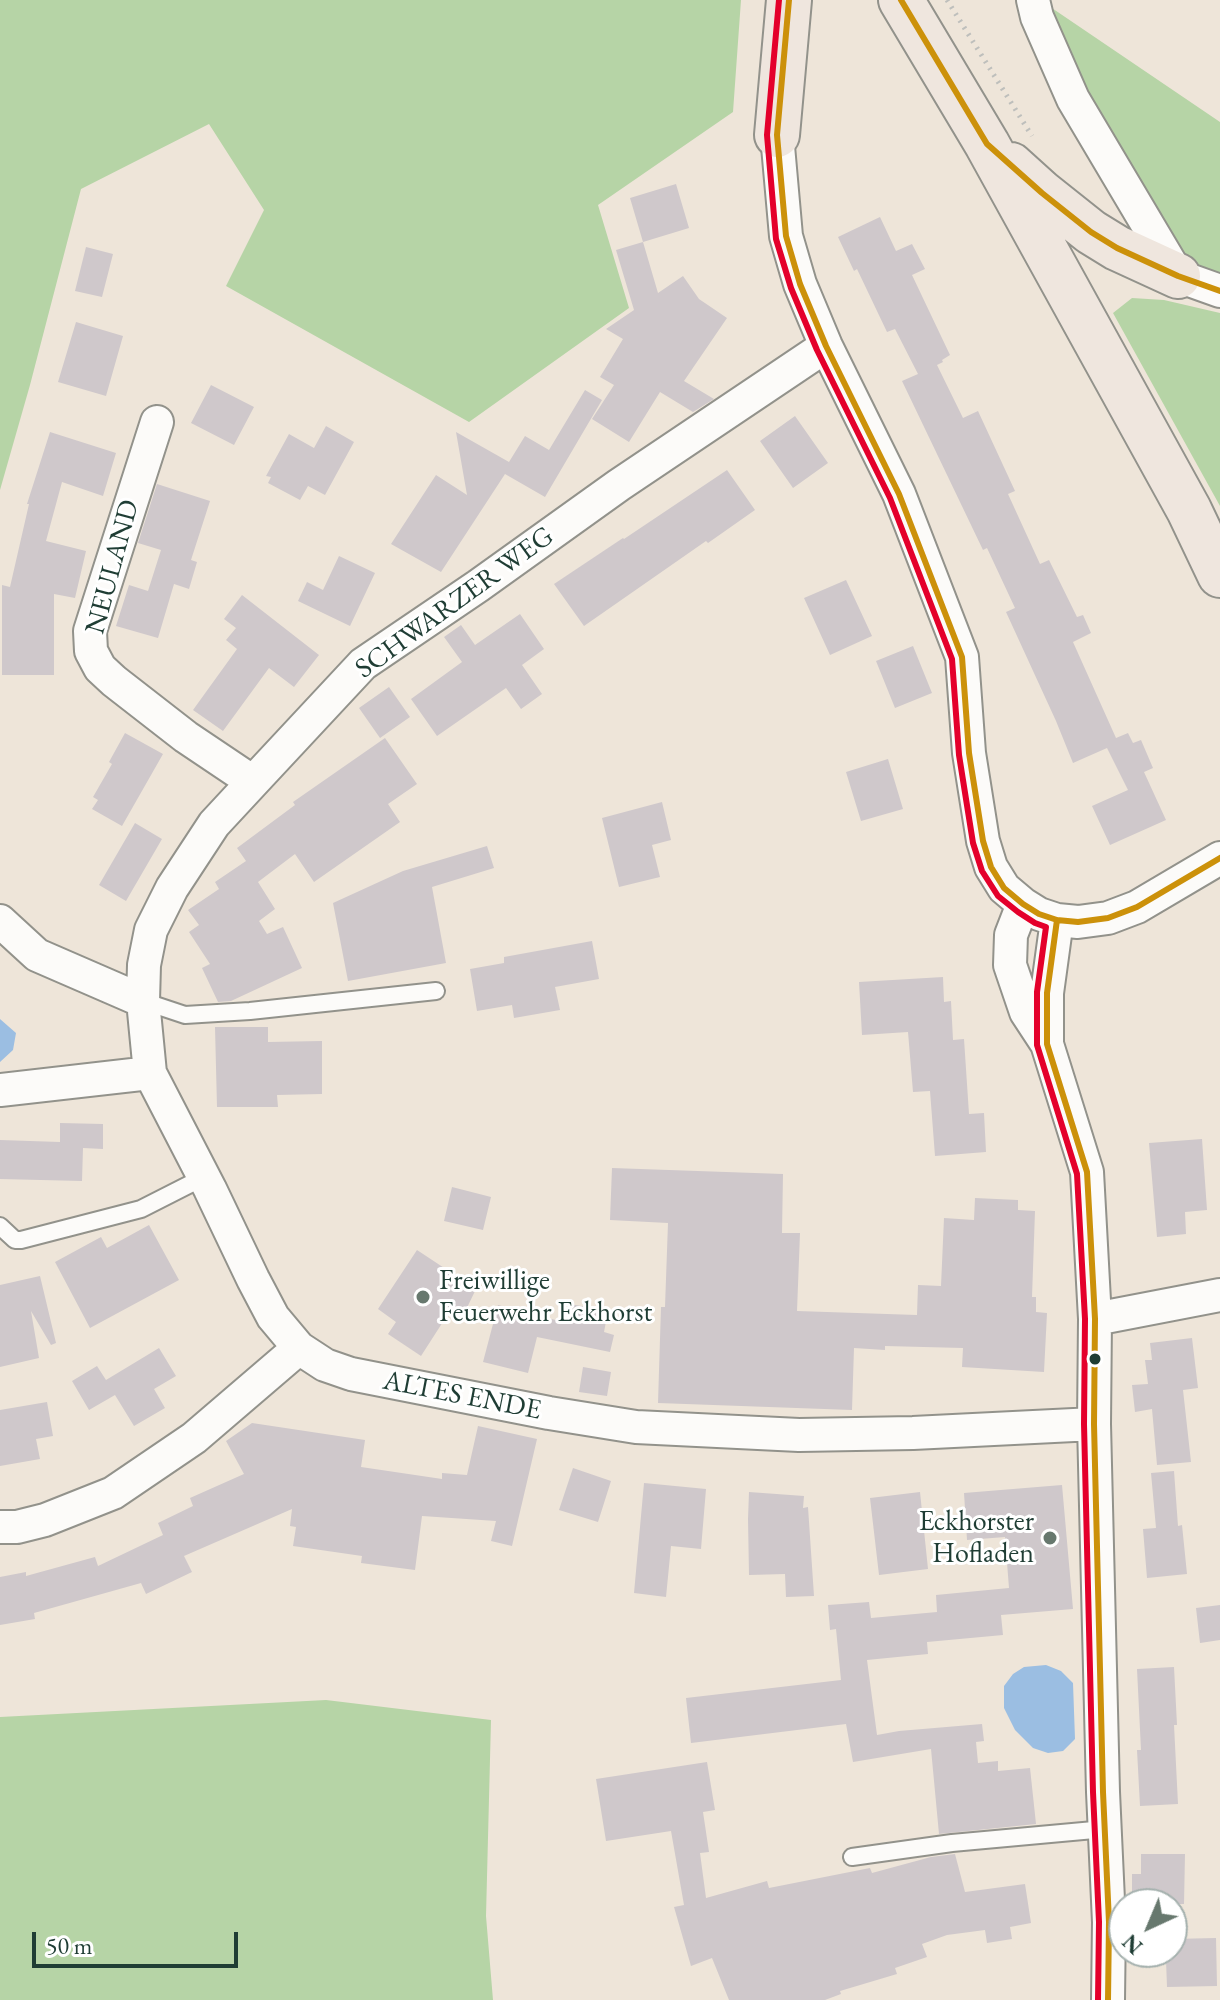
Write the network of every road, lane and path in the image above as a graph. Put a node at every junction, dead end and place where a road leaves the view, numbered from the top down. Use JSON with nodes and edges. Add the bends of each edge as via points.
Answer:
{"nodes":[{"id":1,"x":789,"y":0,"type":"edge"},
{"id":2,"x":901,"y":0,"type":"edge"},
{"id":3,"x":947,"y":0,"type":"edge"},
{"id":4,"x":1033,"y":0,"type":"edge"},
{"id":5,"x":777,"y":135,"type":"joint"},
{"id":6,"x":1035,"y":142,"type":"dead end"},
{"id":7,"x":987,"y":144,"type":"junction"},
{"id":8,"x":1178,"y":276,"type":"junction"},
{"id":9,"x":1220,"y":291,"type":"edge"},
{"id":10,"x":826,"y":346,"type":"junction"},
{"id":11,"x":157,"y":422,"type":"dead end"},
{"id":12,"x":1220,"y":575,"type":"edge"},
{"id":13,"x":253,"y":782,"type":"junction"},
{"id":14,"x":1220,"y":858,"type":"edge"},
{"id":15,"x":1023,"y":904,"type":"junction"},
{"id":16,"x":1057,"y":920,"type":"junction"},
{"id":17,"x":0,"y":921,"type":"edge"},
{"id":18,"x":436,"y":991,"type":"dead end"},
{"id":19,"x":143,"y":1001,"type":"junction"},
{"id":20,"x":1047,"y":1044,"type":"junction"},
{"id":21,"x":150,"y":1073,"type":"junction"},
{"id":22,"x":0,"y":1090,"type":"edge"},
{"id":23,"x":204,"y":1177,"type":"junction"},
{"id":24,"x":0,"y":1226,"type":"edge"},
{"id":25,"x":1220,"y":1295,"type":"edge"},
{"id":26,"x":1095,"y":1319,"type":"junction"},
{"id":27,"x":299,"y":1348,"type":"junction"},
{"id":28,"x":1094,"y":1424,"type":"junction"},
{"id":29,"x":0,"y":1527,"type":"edge"},
{"id":30,"x":1105,"y":1829,"type":"junction"},
{"id":31,"x":852,"y":1857,"type":"dead end"},
{"id":32,"x":1108,"y":2000,"type":"edge"}],
"edges":[{"from":1,"to":5,"type":"main road"},
{"from":2,"to":7,"type":"main road"},
{"from":3,"to":6,"type":"path"},
{"from":4,"to":8,"type":"street","via":[[1073,99]]},
{"from":5,"to":10,"type":"street","via":[[786,236]]},
{"from":7,"to":8,"type":"main road","via":[[1091,232]]},
{"from":7,"to":12,"type":"main road"},
{"from":8,"to":9,"type":"street"},
{"from":10,"to":13,"type":"street","name":"SCHWARZER WEG","via":[[363,664]]},
{"from":10,"to":15,"type":"street","via":[[899,494],[962,657],[983,841],[1004,888]]},
{"from":11,"to":13,"type":"street","name":"NEULAND","via":[[90,631],[91,651],[114,681]]},
{"from":13,"to":19,"type":"street","name":"SCHWARZER WEG","via":[[214,824],[172,888],[151,930]]},
{"from":14,"to":16,"type":"street","via":[[1137,907],[1108,918]]},
{"from":15,"to":16,"type":"street"},
{"from":15,"to":20,"type":"street","via":[[1011,935],[1010,965],[1026,1012]]},
{"from":16,"to":20,"type":"street","via":[[1047,993]]},
{"from":17,"to":19,"type":"street","via":[[37,955]]},
{"from":18,"to":19,"type":"lane","via":[[185,1015]]},
{"from":19,"to":21,"type":"street","name":"SCHWARZER WEG"},
{"from":20,"to":26,"type":"street","via":[[1087,1172]]},
{"from":21,"to":22,"type":"street"},
{"from":21,"to":23,"type":"street","name":"ALTES ENDE"},
{"from":23,"to":24,"type":"lane","via":[[141,1209],[21,1240]]},
{"from":23,"to":27,"type":"street","name":"ALTES ENDE","via":[[259,1292]]},
{"from":25,"to":26,"type":"street"},
{"from":26,"to":28,"type":"street"},
{"from":27,"to":28,"type":"street","name":"ALTES ENDE","via":[[351,1374],[636,1427],[799,1435]]},
{"from":27,"to":29,"type":"street","via":[[194,1438],[113,1493],[45,1520]]},
{"from":28,"to":30,"type":"street"},
{"from":30,"to":31,"type":"lane"},
{"from":30,"to":32,"type":"street"}]}
